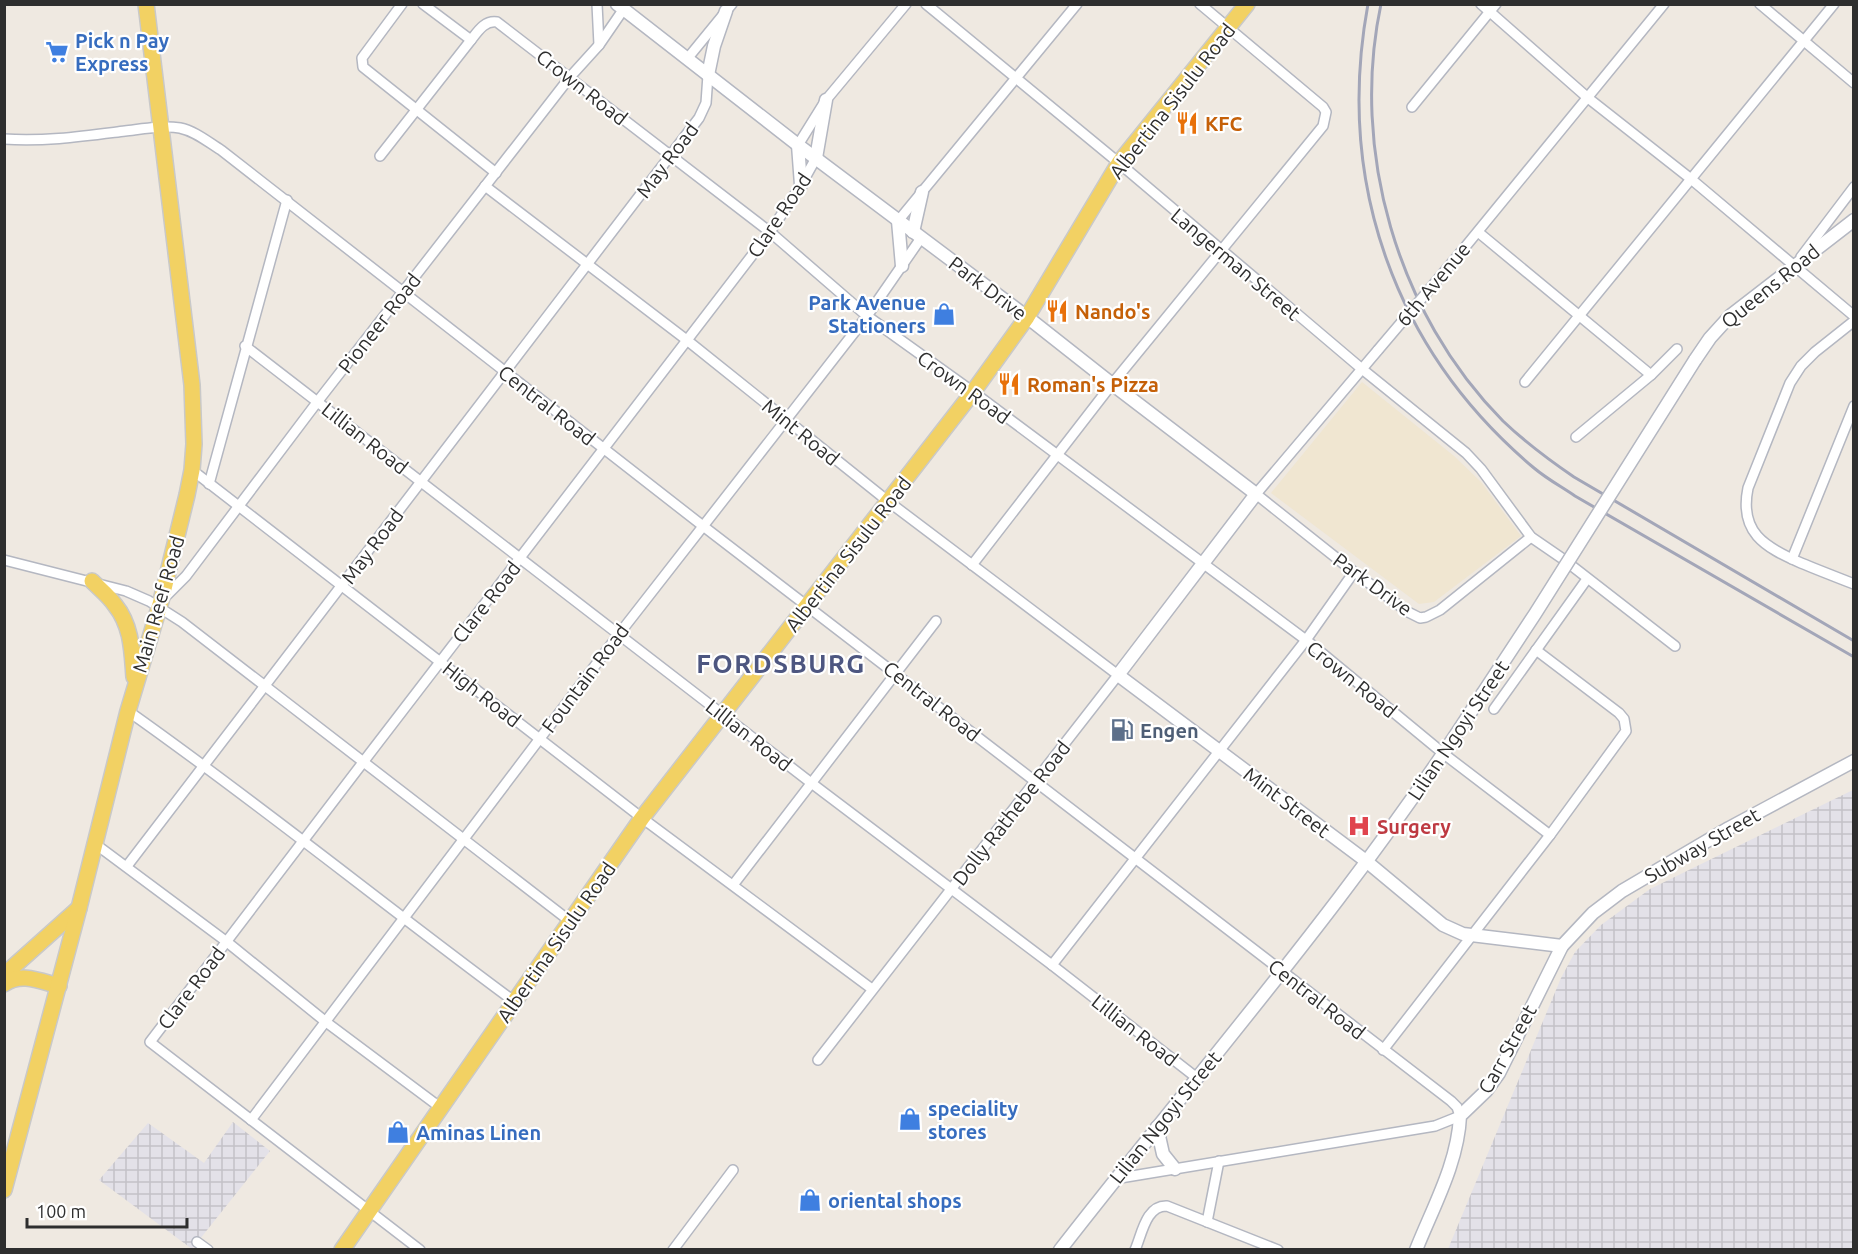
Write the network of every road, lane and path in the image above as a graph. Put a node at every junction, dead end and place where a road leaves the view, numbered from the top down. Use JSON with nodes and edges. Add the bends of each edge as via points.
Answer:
{"nodes":[{"id":1,"x":146,"y":4,"type":"edge"},
{"id":2,"x":402,"y":4,"type":"edge"},
{"id":3,"x":423,"y":4,"type":"edge"},
{"id":4,"x":597,"y":4,"type":"edge"},
{"id":5,"x":906,"y":4,"type":"edge"},
{"id":6,"x":926,"y":4,"type":"edge"},
{"id":7,"x":1077,"y":4,"type":"edge"},
{"id":8,"x":1200,"y":4,"type":"edge"},
{"id":9,"x":1247,"y":4,"type":"edge"},
{"id":10,"x":1481,"y":4,"type":"edge"},
{"id":11,"x":1664,"y":4,"type":"edge"},
{"id":12,"x":1760,"y":4,"type":"edge"},
{"id":13,"x":1834,"y":4,"type":"edge"},
{"id":14,"x":620,"y":7,"type":"edge"},
{"id":15,"x":729,"y":8,"type":"edge"},
{"id":16,"x":1493,"y":8,"type":"edge"},
{"id":17,"x":1228,"y":28,"type":"junction"},
{"id":18,"x":471,"y":40,"type":"junction"},
{"id":19,"x":1804,"y":41,"type":"junction"},
{"id":20,"x":599,"y":45,"type":"junction"},
{"id":21,"x":687,"y":59,"type":"junction"},
{"id":22,"x":708,"y":75,"type":"junction"},
{"id":23,"x":570,"y":77,"type":"junction"},
{"id":24,"x":1016,"y":80,"type":"junction"},
{"id":25,"x":1854,"y":84,"type":"edge"},
{"id":26,"x":1588,"y":98,"type":"junction"},
{"id":27,"x":826,"y":100,"type":"junction"},
{"id":28,"x":1412,"y":107,"type":"dead end"},
{"id":29,"x":416,"y":110,"type":"junction"},
{"id":30,"x":159,"y":127,"type":"junction"},
{"id":31,"x":4,"y":139,"type":"edge"},
{"id":32,"x":798,"y":145,"type":"junction"},
{"id":33,"x":380,"y":156,"type":"dead end"},
{"id":34,"x":671,"y":156,"type":"junction"},
{"id":35,"x":816,"y":158,"type":"junction"},
{"id":36,"x":1119,"y":163,"type":"junction"},
{"id":37,"x":496,"y":173,"type":"junction"},
{"id":38,"x":1691,"y":179,"type":"junction"},
{"id":39,"x":801,"y":185,"type":"junction"},
{"id":40,"x":485,"y":186,"type":"junction"},
{"id":41,"x":1854,"y":187,"type":"edge"},
{"id":42,"x":922,"y":192,"type":"junction"},
{"id":43,"x":287,"y":200,"type":"junction"},
{"id":44,"x":1854,"y":220,"type":"edge"},
{"id":45,"x":898,"y":221,"type":"junction"},
{"id":46,"x":770,"y":232,"type":"junction"},
{"id":47,"x":1478,"y":232,"type":"junction"},
{"id":48,"x":917,"y":235,"type":"junction"},
{"id":49,"x":1220,"y":250,"type":"junction"},
{"id":50,"x":587,"y":265,"type":"junction"},
{"id":51,"x":1796,"y":265,"type":"junction"},
{"id":52,"x":902,"y":266,"type":"junction"},
{"id":53,"x":403,"y":292,"type":"junction"},
{"id":54,"x":867,"y":316,"type":"junction"},
{"id":55,"x":1027,"y":316,"type":"junction"},
{"id":56,"x":1579,"y":316,"type":"junction"},
{"id":57,"x":1854,"y":316,"type":"edge"},
{"id":58,"x":1854,"y":321,"type":"edge"},
{"id":59,"x":688,"y":341,"type":"junction"},
{"id":60,"x":245,"y":346,"type":"junction"},
{"id":61,"x":1677,"y":349,"type":"dead end"},
{"id":62,"x":1695,"y":360,"type":"joint"},
{"id":63,"x":1362,"y":369,"type":"junction"},
{"id":64,"x":505,"y":372,"type":"junction"},
{"id":65,"x":1651,"y":375,"type":"junction"},
{"id":66,"x":1525,"y":382,"type":"dead end"},
{"id":67,"x":1112,"y":384,"type":"junction"},
{"id":68,"x":972,"y":392,"type":"junction"},
{"id":69,"x":318,"y":401,"type":"junction"},
{"id":70,"x":1854,"y":406,"type":"edge"},
{"id":71,"x":785,"y":419,"type":"junction"},
{"id":72,"x":1576,"y":437,"type":"dead end"},
{"id":73,"x":605,"y":450,"type":"junction"},
{"id":74,"x":1057,"y":455,"type":"junction"},
{"id":75,"x":192,"y":470,"type":"junction"},
{"id":76,"x":421,"y":482,"type":"junction"},
{"id":77,"x":209,"y":483,"type":"junction"},
{"id":78,"x":1256,"y":494,"type":"junction"},
{"id":79,"x":888,"y":502,"type":"junction"},
{"id":80,"x":238,"y":507,"type":"junction"},
{"id":81,"x":703,"y":526,"type":"junction"},
{"id":82,"x":1531,"y":537,"type":"junction"},
{"id":83,"x":520,"y":558,"type":"junction"},
{"id":84,"x":1792,"y":559,"type":"junction"},
{"id":85,"x":4,"y":560,"type":"edge"},
{"id":86,"x":1203,"y":564,"type":"junction"},
{"id":87,"x":972,"y":565,"type":"junction"},
{"id":88,"x":1354,"y":572,"type":"junction"},
{"id":89,"x":1587,"y":579,"type":"junction"},
{"id":90,"x":92,"y":581,"type":"junction"},
{"id":91,"x":1853,"y":582,"type":"edge"},
{"id":92,"x":343,"y":585,"type":"junction"},
{"id":93,"x":160,"y":604,"type":"junction"},
{"id":94,"x":806,"y":606,"type":"junction"},
{"id":95,"x":936,"y":621,"type":"dead end"},
{"id":96,"x":619,"y":634,"type":"junction"},
{"id":97,"x":1306,"y":640,"type":"junction"},
{"id":98,"x":1675,"y":646,"type":"dead end"},
{"id":99,"x":1536,"y":650,"type":"junction"},
{"id":100,"x":440,"y":662,"type":"junction"},
{"id":101,"x":896,"y":672,"type":"junction"},
{"id":102,"x":1118,"y":675,"type":"junction"},
{"id":103,"x":135,"y":686,"type":"junction"},
{"id":104,"x":265,"y":687,"type":"junction"},
{"id":105,"x":1494,"y":709,"type":"dead end"},
{"id":106,"x":128,"y":711,"type":"junction"},
{"id":107,"x":723,"y":716,"type":"junction"},
{"id":108,"x":540,"y":738,"type":"junction"},
{"id":109,"x":1219,"y":752,"type":"junction"},
{"id":110,"x":1444,"y":754,"type":"junction"},
{"id":111,"x":364,"y":761,"type":"junction"},
{"id":112,"x":1854,"y":761,"type":"edge"},
{"id":113,"x":205,"y":765,"type":"junction"},
{"id":114,"x":810,"y":782,"type":"junction"},
{"id":115,"x":1035,"y":782,"type":"junction"},
{"id":116,"x":642,"y":818,"type":"junction"},
{"id":117,"x":1550,"y":835,"type":"junction"},
{"id":118,"x":462,"y":839,"type":"junction"},
{"id":119,"x":304,"y":841,"type":"junction"},
{"id":120,"x":94,"y":843,"type":"junction"},
{"id":121,"x":1135,"y":858,"type":"junction"},
{"id":122,"x":1366,"y":861,"type":"junction"},
{"id":123,"x":127,"y":866,"type":"junction"},
{"id":124,"x":733,"y":885,"type":"junction"},
{"id":125,"x":952,"y":889,"type":"junction"},
{"id":126,"x":79,"y":908,"type":"junction"},
{"id":127,"x":403,"y":919,"type":"junction"},
{"id":128,"x":571,"y":921,"type":"junction"},
{"id":129,"x":1473,"y":935,"type":"junction"},
{"id":130,"x":226,"y":942,"type":"junction"},
{"id":131,"x":1562,"y":946,"type":"junction"},
{"id":132,"x":1052,"y":965,"type":"junction"},
{"id":133,"x":1282,"y":972,"type":"junction"},
{"id":134,"x":4,"y":975,"type":"edge"},
{"id":135,"x":4,"y":984,"type":"edge"},
{"id":136,"x":59,"y":986,"type":"junction"},
{"id":137,"x":872,"y":989,"type":"junction"},
{"id":138,"x":515,"y":1002,"type":"junction"},
{"id":139,"x":326,"y":1022,"type":"junction"},
{"id":140,"x":1383,"y":1050,"type":"junction"},
{"id":141,"x":818,"y":1060,"type":"dead end"},
{"id":142,"x":1197,"y":1078,"type":"junction"},
{"id":143,"x":441,"y":1108,"type":"junction"},
{"id":144,"x":1460,"y":1116,"type":"junction"},
{"id":145,"x":251,"y":1120,"type":"junction"},
{"id":146,"x":1157,"y":1127,"type":"junction"},
{"id":147,"x":1219,"y":1161,"type":"junction"},
{"id":148,"x":1175,"y":1169,"type":"junction"},
{"id":149,"x":733,"y":1170,"type":"dead end"},
{"id":150,"x":1114,"y":1179,"type":"junction"},
{"id":151,"x":4,"y":1190,"type":"edge"},
{"id":152,"x":370,"y":1211,"type":"junction"},
{"id":153,"x":1207,"y":1222,"type":"junction"},
{"id":154,"x":197,"y":1242,"type":"dead end"},
{"id":155,"x":208,"y":1250,"type":"edge"},
{"id":156,"x":342,"y":1250,"type":"edge"},
{"id":157,"x":420,"y":1250,"type":"edge"},
{"id":158,"x":673,"y":1250,"type":"edge"},
{"id":159,"x":1060,"y":1250,"type":"edge"},
{"id":160,"x":1135,"y":1250,"type":"edge"},
{"id":161,"x":1278,"y":1250,"type":"edge"},
{"id":162,"x":1416,"y":1250,"type":"edge"}],
"edges":[{"from":1,"to":30,"type":"main road","name":"Main Reef Road"},
{"from":2,"to":29,"type":"street","via":[[361,62],[370,74]]},
{"from":3,"to":18,"type":"street"},
{"from":4,"to":20,"type":"street"},
{"from":5,"to":27,"type":"street"},
{"from":6,"to":24,"type":"street","name":"Langerman Street"},
{"from":7,"to":24,"type":"street"},
{"from":8,"to":17,"type":"street"},
{"from":9,"to":17,"type":"main road","name":"Albertina Sisulu Road"},
{"from":10,"to":16,"type":"street"},
{"from":11,"to":26,"type":"street","name":"6th Avenue"},
{"from":12,"to":19,"type":"street"},
{"from":13,"to":19,"type":"street"},
{"from":14,"to":20,"type":"street","name":"Pioneer Road"},
{"from":14,"to":21,"type":"street","name":"Park Drive"},
{"from":15,"to":21,"type":"street"},
{"from":15,"to":22,"type":"street"},
{"from":16,"to":26,"type":"street"},
{"from":16,"to":28,"type":"street"},
{"from":17,"to":36,"type":"main road","name":"Albertina Sisulu Road"},
{"from":17,"to":49,"type":"street","via":[[1326,112],[1323,126]]},
{"from":18,"to":23,"type":"street","name":"Crown Road","via":[[485,24],[497,22]]},
{"from":18,"to":29,"type":"street","name":"Crown Road"},
{"from":19,"to":25,"type":"street"},
{"from":19,"to":38,"type":"street"},
{"from":20,"to":23,"type":"street","name":"Pioneer Road"},
{"from":21,"to":22,"type":"street","name":"Park Drive"},
{"from":22,"to":32,"type":"street","name":"Park Drive"},
{"from":22,"to":34,"type":"street","name":"May Road","via":[[703,111]]},
{"from":23,"to":34,"type":"street","name":"Crown Road"},
{"from":23,"to":37,"type":"street","name":"Pioneer Road"},
{"from":24,"to":36,"type":"street","name":"Langerman Street"},
{"from":24,"to":42,"type":"street"},
{"from":26,"to":38,"type":"street"},
{"from":26,"to":47,"type":"street","name":"6th Avenue"},
{"from":27,"to":32,"type":"street"},
{"from":27,"to":35,"type":"street"},
{"from":29,"to":33,"type":"street","name":"Crown Road"},
{"from":29,"to":37,"type":"street"},
{"from":30,"to":31,"type":"street","name":"Central Road","via":[[67,138]]},
{"from":30,"to":43,"type":"street","name":"Central Road","via":[[181,128],[203,138]]},
{"from":30,"to":75,"type":"main road","name":"Main Reef Road","via":[[192,386]]},
{"from":32,"to":35,"type":"street","name":"Park Drive"},
{"from":32,"to":39,"type":"street"},
{"from":34,"to":46,"type":"street","name":"Crown Road"},
{"from":34,"to":50,"type":"street","name":"May Road"},
{"from":35,"to":39,"type":"street","name":"Clare Road"},
{"from":35,"to":45,"type":"street","name":"Park Drive"},
{"from":36,"to":49,"type":"street","name":"Langerman Street"},
{"from":36,"to":55,"type":"main road","name":"Albertina Sisulu Road"},
{"from":37,"to":40,"type":"street","name":"Pioneer Road"},
{"from":38,"to":51,"type":"street"},
{"from":38,"to":56,"type":"street"},
{"from":39,"to":46,"type":"street","name":"Clare Road"},
{"from":40,"to":50,"type":"street","name":"Mint Road"},
{"from":40,"to":53,"type":"street","name":"Pioneer Road"},
{"from":41,"to":51,"type":"street"},
{"from":42,"to":45,"type":"street"},
{"from":42,"to":48,"type":"street"},
{"from":43,"to":53,"type":"street","name":"Central Road"},
{"from":43,"to":60,"type":"street"},
{"from":44,"to":51,"type":"street","name":"Queens Road"},
{"from":45,"to":48,"type":"street","name":"Park Drive"},
{"from":45,"to":52,"type":"street"},
{"from":46,"to":54,"type":"street","name":"Crown Road"},
{"from":46,"to":59,"type":"street","name":"Clare Road"},
{"from":47,"to":56,"type":"street"},
{"from":47,"to":63,"type":"street","name":"6th Avenue","bridge":true},
{"from":48,"to":52,"type":"street","name":"Fountain Road"},
{"from":48,"to":55,"type":"street","name":"Park Drive"},
{"from":49,"to":63,"type":"street","name":"Langerman Street"},
{"from":49,"to":67,"type":"street"},
{"from":50,"to":59,"type":"street","name":"Mint Road"},
{"from":50,"to":64,"type":"street","name":"May Road"},
{"from":51,"to":57,"type":"street"},
{"from":51,"to":62,"type":"street","name":"Queens Road","via":[[1730,316]]},
{"from":52,"to":54,"type":"street","name":"Fountain Road"},
{"from":53,"to":64,"type":"street","name":"Central Road"},
{"from":53,"to":69,"type":"street","name":"Pioneer Road"},
{"from":54,"to":68,"type":"street","name":"Crown Road"},
{"from":54,"to":71,"type":"street","name":"Fountain Road"},
{"from":55,"to":67,"type":"street","name":"Park Drive"},
{"from":55,"to":68,"type":"main road","name":"Albertina Sisulu Road"},
{"from":56,"to":65,"type":"street"},
{"from":56,"to":66,"type":"street"},
{"from":58,"to":84,"type":"street","via":[[1801,366],[1790,383],[1748,488],[1746,502],[1751,528],[1764,543]]},
{"from":59,"to":71,"type":"street","name":"Mint Road"},
{"from":59,"to":73,"type":"street","name":"Clare Road"},
{"from":60,"to":69,"type":"street","name":"Lillian Road"},
{"from":60,"to":77,"type":"street"},
{"from":61,"to":65,"type":"street"},
{"from":62,"to":110,"type":"street","name":"Lilian Ngoyi Street","bridge":true},
{"from":63,"to":78,"type":"street","name":"6th Avenue"},
{"from":63,"to":82,"type":"street","name":"Langerman Street","via":[[1466,453]]},
{"from":64,"to":73,"type":"street","name":"Central Road"},
{"from":64,"to":76,"type":"street","name":"May Road"},
{"from":65,"to":72,"type":"street"},
{"from":67,"to":74,"type":"street"},
{"from":67,"to":78,"type":"street","name":"Park Drive"},
{"from":68,"to":74,"type":"street","name":"Crown Road"},
{"from":68,"to":79,"type":"main road","name":"Albertina Sisulu Road"},
{"from":69,"to":76,"type":"street","name":"Lillian Road"},
{"from":69,"to":80,"type":"street","name":"Pioneer Road"},
{"from":70,"to":84,"type":"street"},
{"from":71,"to":79,"type":"street","name":"Mint Road"},
{"from":71,"to":81,"type":"street","name":"Fountain Road"},
{"from":73,"to":81,"type":"street","name":"Central Road"},
{"from":73,"to":83,"type":"street","name":"Clare Road"},
{"from":74,"to":86,"type":"street","name":"Crown Road"},
{"from":74,"to":87,"type":"street"},
{"from":75,"to":77,"type":"street","name":"High Road"},
{"from":75,"to":93,"type":"main road","name":"Main Reef Road"},
{"from":76,"to":83,"type":"street","name":"Lillian Road"},
{"from":76,"to":92,"type":"street","name":"May Road"},
{"from":77,"to":80,"type":"street","name":"High Road"},
{"from":78,"to":86,"type":"street","name":"6th Avenue"},
{"from":78,"to":88,"type":"street","name":"Park Drive"},
{"from":79,"to":87,"type":"street","name":"Mint Road"},
{"from":79,"to":94,"type":"main road","name":"Albertina Sisulu Road"},
{"from":80,"to":92,"type":"street","name":"High Road"},
{"from":80,"to":93,"type":"street","name":"Pioneer Road"},
{"from":81,"to":94,"type":"street","name":"Central Road"},
{"from":81,"to":96,"type":"street","name":"Fountain Road"},
{"from":82,"to":88,"type":"street","name":"Park Drive","via":[[1426,617],[1408,612]]},
{"from":82,"to":89,"type":"street","name":"Langerman Street"},
{"from":83,"to":96,"type":"street","name":"Lillian Road"},
{"from":83,"to":100,"type":"street","name":"Clare Road"},
{"from":84,"to":91,"type":"street"},
{"from":85,"to":90,"type":"street"},
{"from":86,"to":97,"type":"street","name":"Crown Road"},
{"from":86,"to":102,"type":"street","name":"Dolly Rathebe Road"},
{"from":87,"to":102,"type":"street","name":"Mint Road"},
{"from":88,"to":97,"type":"street"},
{"from":89,"to":98,"type":"street","name":"Langerman Street"},
{"from":89,"to":99,"type":"street"},
{"from":90,"to":93,"type":"street"},
{"from":90,"to":103,"type":"main road","via":[[124,618],[133,648]]},
{"from":92,"to":100,"type":"street","name":"High Road"},
{"from":92,"to":104,"type":"street","name":"May Road"},
{"from":93,"to":103,"type":"main road","name":"Main Reef Road"},
{"from":93,"to":104,"type":"street"},
{"from":94,"to":101,"type":"street","name":"Central Road"},
{"from":94,"to":107,"type":"main road","name":"Albertina Sisulu Road"},
{"from":95,"to":101,"type":"street"},
{"from":96,"to":107,"type":"street","name":"Lillian Road"},
{"from":96,"to":108,"type":"street","name":"Fountain Road"},
{"from":97,"to":109,"type":"street"},
{"from":97,"to":110,"type":"street","name":"Crown Road"},
{"from":99,"to":105,"type":"street"},
{"from":99,"to":117,"type":"street","via":[[1619,713],[1626,731]]},
{"from":100,"to":108,"type":"street","name":"High Road"},
{"from":100,"to":111,"type":"street","name":"Clare Road"},
{"from":101,"to":114,"type":"street"},
{"from":101,"to":115,"type":"street","name":"Central Road"},
{"from":102,"to":109,"type":"street","name":"Mint Street"},
{"from":102,"to":115,"type":"street","name":"Dolly Rathebe Road"},
{"from":103,"to":106,"type":"main road","name":"Main Reef Road"},
{"from":104,"to":111,"type":"street"},
{"from":104,"to":113,"type":"street","name":"May Road"},
{"from":106,"to":113,"type":"street"},
{"from":106,"to":120,"type":"main road","name":"Main Reef Road"},
{"from":107,"to":114,"type":"street","name":"Lillian Road"},
{"from":107,"to":116,"type":"main road","name":"Albertina Sisulu Road"},
{"from":108,"to":116,"type":"street","name":"High Road"},
{"from":108,"to":118,"type":"street","name":"Fountain Road"},
{"from":109,"to":121,"type":"street"},
{"from":109,"to":122,"type":"street","name":"Mint Street"},
{"from":110,"to":117,"type":"street","name":"Crown Road"},
{"from":110,"to":122,"type":"street","name":"Lilian Ngoyi Street"},
{"from":111,"to":118,"type":"street"},
{"from":111,"to":119,"type":"street","name":"Clare Road"},
{"from":112,"to":131,"type":"street","name":"Subway Street","via":[[1622,891],[1593,913]]},
{"from":113,"to":119,"type":"street"},
{"from":113,"to":123,"type":"street","name":"May Road"},
{"from":114,"to":124,"type":"street"},
{"from":114,"to":125,"type":"street","name":"Lillian Road"},
{"from":115,"to":121,"type":"street","name":"Central Road"},
{"from":115,"to":125,"type":"street","name":"Dolly Rathebe Road"},
{"from":116,"to":124,"type":"street","name":"High Road"},
{"from":116,"to":128,"type":"main road","name":"Albertina Sisulu Road"},
{"from":117,"to":129,"type":"street"},
{"from":118,"to":127,"type":"street","name":"Fountain Road"},
{"from":118,"to":128,"type":"street"},
{"from":119,"to":127,"type":"street"},
{"from":119,"to":130,"type":"street","name":"Clare Road"},
{"from":120,"to":123,"type":"street"},
{"from":120,"to":126,"type":"main road","name":"Main Reef Road"},
{"from":121,"to":132,"type":"street"},
{"from":121,"to":133,"type":"street","name":"Central Road"},
{"from":122,"to":129,"type":"street","name":"Mint Street","via":[[1443,925]]},
{"from":122,"to":133,"type":"street","name":"Lilian Ngoyi Street"},
{"from":123,"to":130,"type":"street"},
{"from":124,"to":137,"type":"street","name":"High Road"},
{"from":125,"to":132,"type":"street","name":"Lillian Road"},
{"from":125,"to":137,"type":"street","name":"Dolly Rathebe Road"},
{"from":126,"to":134,"type":"main road"},
{"from":126,"to":136,"type":"main road","name":"Main Reef Road"},
{"from":127,"to":138,"type":"street"},
{"from":127,"to":139,"type":"street","name":"Fountain Road"},
{"from":128,"to":138,"type":"main road","name":"Albertina Sisulu Road"},
{"from":129,"to":131,"type":"street","name":"Mint Street"},
{"from":129,"to":140,"type":"street"},
{"from":130,"to":139,"type":"street"},
{"from":130,"to":145,"type":"street","name":"Clare Road","via":[[150,1042]]},
{"from":131,"to":144,"type":"street","name":"Carr Street","via":[[1499,1073],[1486,1092]]},
{"from":132,"to":142,"type":"street","name":"Lillian Road"},
{"from":133,"to":140,"type":"street","name":"Central Road"},
{"from":133,"to":142,"type":"street","name":"Lilian Ngoyi Street"},
{"from":135,"to":136,"type":"main road","via":[[22,977]]},
{"from":136,"to":151,"type":"main road","name":"Main Reef Road"},
{"from":137,"to":141,"type":"street","name":"Dolly Rathebe Road"},
{"from":138,"to":143,"type":"main road","name":"Albertina Sisulu Road"},
{"from":139,"to":143,"type":"street"},
{"from":139,"to":145,"type":"street","name":"Fountain Road"},
{"from":140,"to":144,"type":"street","name":"Central Road","via":[[1451,1101]]},
{"from":142,"to":146,"type":"street","name":"Lilian Ngoyi Street"},
{"from":143,"to":152,"type":"main road","name":"Albertina Sisulu Road"},
{"from":144,"to":147,"type":"street","via":[[1435,1126]]},
{"from":144,"to":162,"type":"street","via":[[1458,1145]]},
{"from":145,"to":152,"type":"street"},
{"from":146,"to":148,"type":"street","via":[[1163,1154]]},
{"from":146,"to":150,"type":"street","name":"Lilian Ngoyi Street"},
{"from":147,"to":148,"type":"street"},
{"from":147,"to":153,"type":"street"},
{"from":148,"to":150,"type":"street"},
{"from":149,"to":158,"type":"street"},
{"from":150,"to":159,"type":"street","name":"Lilian Ngoyi Street"},
{"from":152,"to":156,"type":"main road","name":"Albertina Sisulu Road"},
{"from":152,"to":157,"type":"street"},
{"from":153,"to":160,"type":"street","via":[[1160,1206],[1153,1209]]},
{"from":153,"to":161,"type":"street"},
{"from":154,"to":155,"type":"street"}]}
